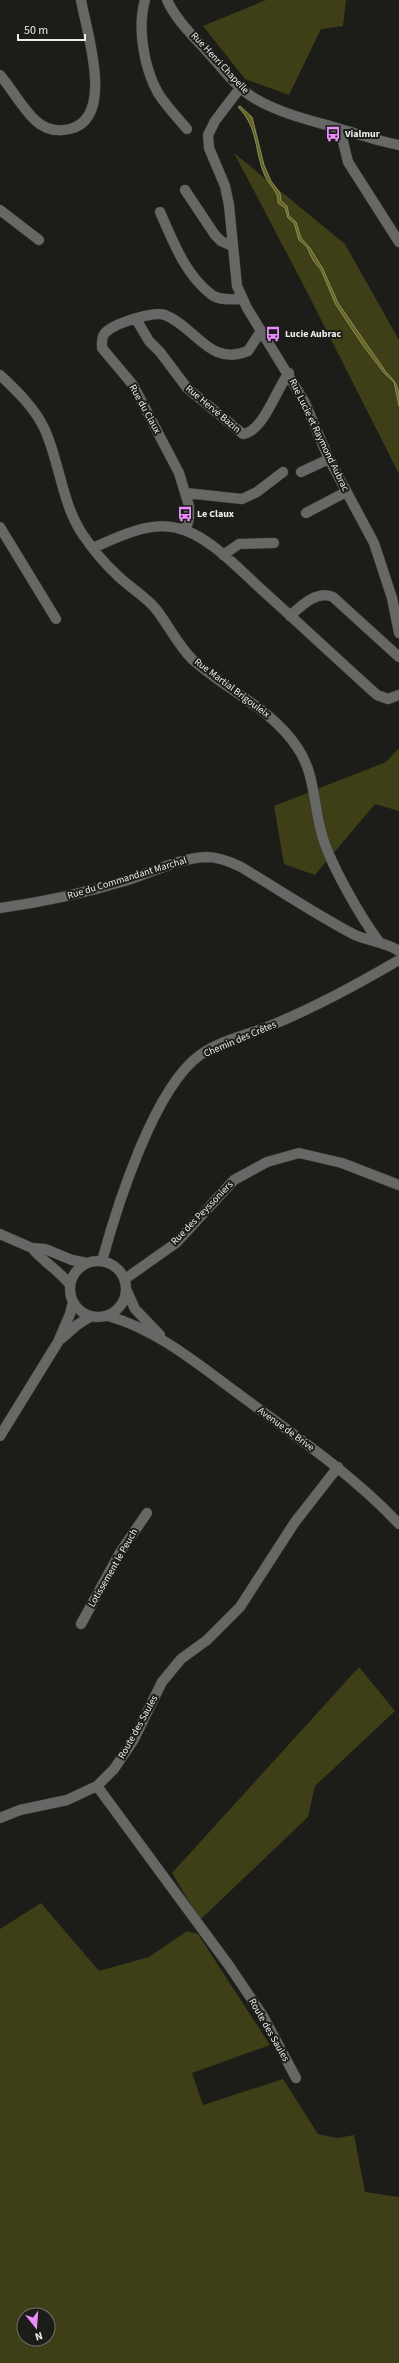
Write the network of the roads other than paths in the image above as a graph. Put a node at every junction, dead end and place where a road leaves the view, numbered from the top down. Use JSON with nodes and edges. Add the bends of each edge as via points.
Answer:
{"nodes":[{"id":1,"x":81,"y":0,"type":"edge"},
{"id":2,"x":145,"y":0,"type":"edge"},
{"id":3,"x":167,"y":0,"type":"edge"},
{"id":4,"x":0,"y":75,"type":"edge"},
{"id":5,"x":240,"y":88,"type":"junction"},
{"id":6,"x":187,"y":129,"type":"dead end"},
{"id":7,"x":340,"y":129,"type":"junction"},
{"id":8,"x":399,"y":145,"type":"edge"},
{"id":9,"x":185,"y":190,"type":"dead end"},
{"id":10,"x":0,"y":210,"type":"edge"},
{"id":11,"x":160,"y":212,"type":"dead end"},
{"id":12,"x":39,"y":240,"type":"dead end"},
{"id":13,"x":399,"y":242,"type":"edge"},
{"id":14,"x":232,"y":246,"type":"junction"},
{"id":15,"x":242,"y":299,"type":"junction"},
{"id":16,"x":136,"y":319,"type":"junction"},
{"id":17,"x":262,"y":331,"type":"junction"},
{"id":18,"x":289,"y":373,"type":"junction"},
{"id":19,"x":0,"y":375,"type":"edge"},
{"id":20,"x":329,"y":459,"type":"junction"},
{"id":21,"x":283,"y":472,"type":"dead end"},
{"id":22,"x":301,"y":472,"type":"dead end"},
{"id":23,"x":346,"y":492,"type":"junction"},
{"id":24,"x":186,"y":493,"type":"junction"},
{"id":25,"x":306,"y":513,"type":"dead end"},
{"id":26,"x":0,"y":527,"type":"edge"},
{"id":27,"x":186,"y":530,"type":"junction"},
{"id":28,"x":274,"y":543,"type":"dead end"},
{"id":29,"x":93,"y":548,"type":"junction"},
{"id":30,"x":223,"y":555,"type":"junction"},
{"id":31,"x":290,"y":616,"type":"junction"},
{"id":32,"x":56,"y":619,"type":"dead end"},
{"id":33,"x":399,"y":633,"type":"edge"},
{"id":34,"x":399,"y":657,"type":"edge"},
{"id":35,"x":399,"y":695,"type":"edge"},
{"id":36,"x":0,"y":908,"type":"edge"},
{"id":37,"x":380,"y":943,"type":"junction"},
{"id":38,"x":399,"y":951,"type":"edge"},
{"id":39,"x":399,"y":960,"type":"edge"},
{"id":40,"x":399,"y":1185,"type":"edge"},
{"id":41,"x":0,"y":1234,"type":"edge"},
{"id":42,"x":32,"y":1248,"type":"junction"},
{"id":43,"x":102,"y":1261,"type":"junction"},
{"id":44,"x":87,"y":1263,"type":"junction"},
{"id":45,"x":125,"y":1279,"type":"junction"},
{"id":46,"x":70,"y":1285,"type":"junction"},
{"id":47,"x":127,"y":1291,"type":"junction"},
{"id":48,"x":73,"y":1302,"type":"junction"},
{"id":49,"x":91,"y":1316,"type":"junction"},
{"id":50,"x":108,"y":1316,"type":"junction"},
{"id":51,"x":58,"y":1342,"type":"junction"},
{"id":52,"x":167,"y":1342,"type":"junction"},
{"id":53,"x":0,"y":1436,"type":"edge"},
{"id":54,"x":338,"y":1467,"type":"junction"},
{"id":55,"x":147,"y":1513,"type":"dead end"},
{"id":56,"x":399,"y":1524,"type":"edge"},
{"id":57,"x":81,"y":1624,"type":"dead end"},
{"id":58,"x":96,"y":1786,"type":"junction"},
{"id":59,"x":0,"y":1818,"type":"edge"},
{"id":60,"x":296,"y":2078,"type":"dead end"}],
"edges":[{"from":1,"to":4,"type":"street","via":[[96,79],[92,108],[84,120],[73,128],[59,131],[47,129],[35,121]]},
{"from":2,"to":6,"type":"street","via":[[142,27],[152,77],[167,106]]},
{"from":3,"to":5,"type":"street","name":"Rue Henri Chapelle","via":[[171,9],[200,44]]},
{"from":5,"to":7,"type":"street","name":"Rue Henri Chapelle","via":[[253,98],[274,108]]},
{"from":5,"to":14,"type":"street","name":"Rue Lucie et Raymond Aubrac","via":[[215,121],[208,135],[210,148],[226,192]]},
{"from":7,"to":8,"type":"street","name":"Rue Henri Chapelle"},
{"from":7,"to":13,"type":"street","via":[[348,162]]},
{"from":9,"to":14,"type":"street","via":[[215,235]]},
{"from":10,"to":12,"type":"street"},
{"from":11,"to":15,"type":"street","via":[[183,261],[193,274],[213,295],[230,300]]},
{"from":14,"to":15,"type":"street","name":"Rue Lucie et Raymond Aubrac","via":[[237,286]]},
{"from":15,"to":17,"type":"street","name":"Rue Lucie et Raymond Aubrac"},
{"from":16,"to":17,"type":"street","name":"Rue du Claux","via":[[156,313],[166,315],[212,351],[234,355],[248,351]]},
{"from":16,"to":18,"type":"street","name":"Rue Hervé Bazin","via":[[149,341],[187,388],[243,434],[250,433],[258,426]]},
{"from":16,"to":24,"type":"street","name":"Rue du Claux","via":[[105,333],[101,340],[102,348],[133,385],[179,473]]},
{"from":17,"to":18,"type":"street","name":"Rue Lucie et Raymond Aubrac"},
{"from":18,"to":20,"type":"street","name":"Rue Lucie et Raymond Aubrac"},
{"from":19,"to":29,"type":"street","name":"Rue Martial Brigouleix","via":[[34,411],[44,428],[69,507],[83,535]]},
{"from":20,"to":22,"type":"street"},
{"from":20,"to":23,"type":"street","name":"Rue Lucie et Raymond Aubrac"},
{"from":21,"to":24,"type":"street","via":[[257,492],[242,499]]},
{"from":23,"to":25,"type":"street"},
{"from":23,"to":33,"type":"street","name":"Rue Lucie et Raymond Aubrac","via":[[377,550],[392,598]]},
{"from":24,"to":27,"type":"street","name":"Rue du Claux","via":[[189,518]]},
{"from":26,"to":32,"type":"street"},
{"from":27,"to":29,"type":"street","via":[[158,527],[137,531]]},
{"from":27,"to":30,"type":"street"},
{"from":28,"to":30,"type":"street","via":[[239,544]]},
{"from":29,"to":37,"type":"street","name":"Rue Martial Brigouleix","via":[[115,574],[155,608],[170,632],[192,658],[271,717],[297,746],[309,768],[321,833],[356,906]]},
{"from":30,"to":31,"type":"street"},
{"from":31,"to":34,"type":"street","via":[[313,598],[328,595]]},
{"from":31,"to":35,"type":"street","via":[[377,695],[388,699]]},
{"from":36,"to":37,"type":"street","name":"Rue du Commandant Marchal","via":[[63,898],[149,874],[191,859],[208,857],[226,860],[241,867],[336,925]]},
{"from":37,"to":38,"type":"street","name":"Rue du Commandant Marchal"},
{"from":39,"to":43,"type":"street","name":"Chemin des Crêtes","via":[[288,1018],[214,1047],[200,1054],[187,1066],[158,1109],[127,1183]]},
{"from":40,"to":45,"type":"street","name":"Rue des Peyssoniers","via":[[342,1163],[299,1153],[267,1162],[234,1180],[176,1243]]},
{"from":41,"to":42,"type":"street"},
{"from":42,"to":44,"type":"street","via":[[45,1249]]},
{"from":42,"to":46,"type":"street","via":[[39,1257],[60,1271]]},
{"from":43,"to":44,"type":"street"},
{"from":43,"to":45,"type":"street","via":[[120,1270]]},
{"from":44,"to":46,"type":"street","via":[[76,1272]]},
{"from":45,"to":47,"type":"street"},
{"from":46,"to":48,"type":"street"},
{"from":47,"to":50,"type":"street","via":[[124,1302]]},
{"from":47,"to":52,"type":"street","via":[[135,1309]]},
{"from":48,"to":49,"type":"street","via":[[80,1311]]},
{"from":48,"to":51,"type":"street"},
{"from":49,"to":50,"type":"street"},
{"from":49,"to":51,"type":"street"},
{"from":50,"to":52,"type":"street","via":[[129,1322]]},
{"from":51,"to":53,"type":"street"},
{"from":52,"to":54,"type":"street","name":"Avenue de Brive"},
{"from":54,"to":56,"type":"street","name":"Avenue de Brive"},
{"from":54,"to":58,"type":"street","name":"Route des Saules","via":[[295,1522],[240,1607],[207,1640],[181,1659],[162,1682],[133,1741],[114,1769]]},
{"from":55,"to":57,"type":"street","name":"Lotissement le Peuch","via":[[121,1551]]},
{"from":58,"to":59,"type":"street","via":[[66,1800],[20,1810]]},
{"from":58,"to":60,"type":"street","name":"Route des Saules","via":[[230,1967],[263,2016]]}]}
